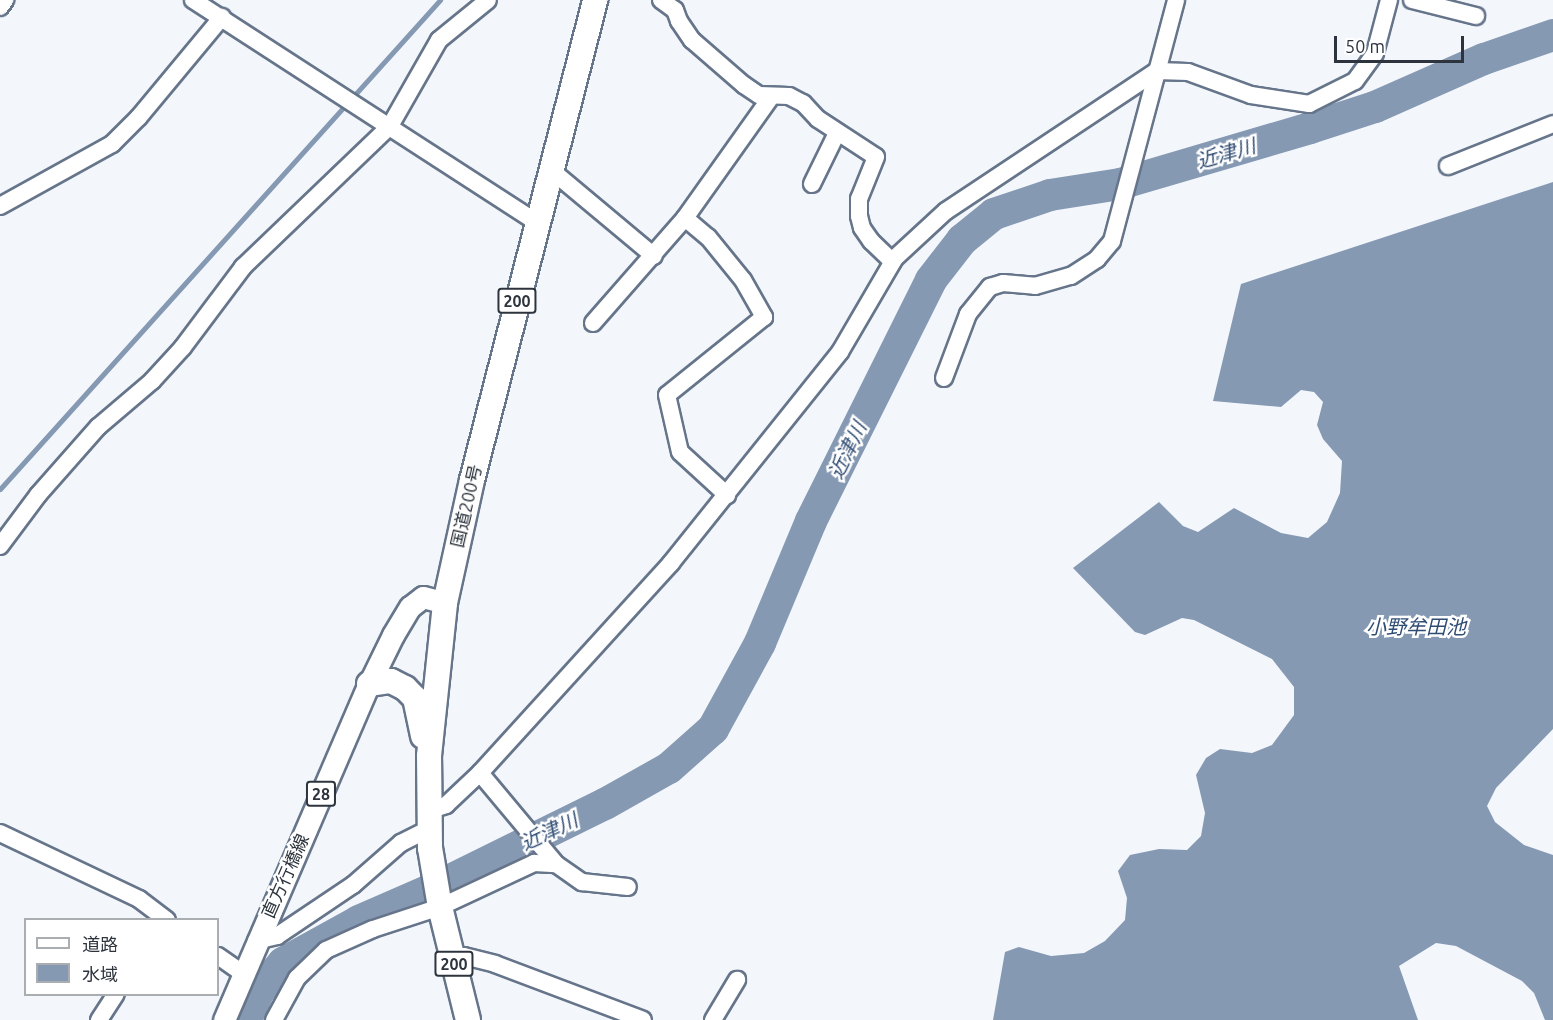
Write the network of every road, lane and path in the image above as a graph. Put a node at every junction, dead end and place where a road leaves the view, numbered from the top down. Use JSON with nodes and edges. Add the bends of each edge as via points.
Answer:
{"nodes":[{"id":1,"x":5,"y":0,"type":"edge"},
{"id":2,"x":193,"y":0,"type":"edge"},
{"id":3,"x":488,"y":0,"type":"edge"},
{"id":4,"x":595,"y":0,"type":"edge"},
{"id":5,"x":661,"y":0,"type":"edge"},
{"id":6,"x":1176,"y":0,"type":"edge"},
{"id":7,"x":1389,"y":0,"type":"edge"},
{"id":8,"x":1412,"y":0,"type":"edge"},
{"id":9,"x":0,"y":7,"type":"edge"},
{"id":10,"x":1476,"y":16,"type":"dead end"},
{"id":11,"x":222,"y":17,"type":"junction"},
{"id":12,"x":1157,"y":71,"type":"junction"},
{"id":13,"x":771,"y":97,"type":"junction"},
{"id":14,"x":1553,"y":124,"type":"edge"},
{"id":15,"x":390,"y":126,"type":"junction"},
{"id":16,"x":837,"y":133,"type":"junction"},
{"id":17,"x":1448,"y":166,"type":"dead end"},
{"id":18,"x":551,"y":170,"type":"junction"},
{"id":19,"x":812,"y":184,"type":"dead end"},
{"id":20,"x":0,"y":206,"type":"edge"},
{"id":21,"x":685,"y":218,"type":"junction"},
{"id":22,"x":536,"y":222,"type":"junction"},
{"id":23,"x":654,"y":256,"type":"junction"},
{"id":24,"x":893,"y":262,"type":"junction"},
{"id":25,"x":593,"y":323,"type":"dead end"},
{"id":26,"x":944,"y":378,"type":"dead end"},
{"id":27,"x":727,"y":495,"type":"junction"},
{"id":28,"x":0,"y":546,"type":"edge"},
{"id":29,"x":445,"y":603,"type":"junction"},
{"id":30,"x":369,"y":684,"type":"junction"},
{"id":31,"x":429,"y":756,"type":"junction"},
{"id":32,"x":480,"y":773,"type":"junction"},
{"id":33,"x":430,"y":829,"type":"junction"},
{"id":34,"x":0,"y":833,"type":"edge"},
{"id":35,"x":551,"y":859,"type":"junction"},
{"id":36,"x":628,"y":886,"type":"dead end"},
{"id":37,"x":440,"y":907,"type":"junction"},
{"id":38,"x":164,"y":918,"type":"edge"},
{"id":39,"x":256,"y":941,"type":"junction"},
{"id":40,"x":219,"y":957,"type":"edge"},
{"id":41,"x":453,"y":961,"type":"junction"},
{"id":42,"x":242,"y":973,"type":"junction"},
{"id":43,"x":737,"y":980,"type":"dead end"},
{"id":44,"x":115,"y":996,"type":"edge"},
{"id":45,"x":99,"y":1020,"type":"edge"},
{"id":46,"x":224,"y":1020,"type":"edge"},
{"id":47,"x":274,"y":1020,"type":"edge"},
{"id":48,"x":468,"y":1020,"type":"edge"},
{"id":49,"x":643,"y":1020,"type":"edge"},
{"id":50,"x":713,"y":1020,"type":"edge"}],
"edges":[{"from":1,"to":9,"type":"street"},
{"from":2,"to":11,"type":"street"},
{"from":3,"to":15,"type":"street","via":[[439,40]]},
{"from":4,"to":18,"type":"highway","name":"国道200号","number":"200"},
{"from":5,"to":13,"type":"street","via":[[675,10],[692,40],[744,85],[759,95]]},
{"from":6,"to":12,"type":"street"},
{"from":7,"to":12,"type":"street","via":[[1375,53],[1356,81],[1309,104],[1251,95],[1188,72]]},
{"from":8,"to":10,"type":"street"},
{"from":11,"to":15,"type":"street"},
{"from":11,"to":20,"type":"street","via":[[112,144]]},
{"from":12,"to":24,"type":"street","via":[[946,211]]},
{"from":12,"to":26,"type":"street","via":[[1112,241],[1097,259],[1071,276],[1035,286],[1003,283],[990,287],[968,314]]},
{"from":13,"to":16,"type":"street","via":[[789,96],[803,103]]},
{"from":13,"to":21,"type":"street"},
{"from":14,"to":17,"type":"street"},
{"from":15,"to":22,"type":"street"},
{"from":15,"to":28,"type":"street","via":[[243,267],[183,347],[152,381],[98,427],[38,495]]},
{"from":16,"to":19,"type":"street"},
{"from":16,"to":24,"type":"street","via":[[876,157],[859,199],[859,216],[871,241]]},
{"from":18,"to":22,"type":"highway","name":"国道200号","number":"200"},
{"from":18,"to":23,"type":"street"},
{"from":21,"to":23,"type":"street"},
{"from":21,"to":27,"type":"street","via":[[708,237],[743,280],[764,317],[667,394],[680,452]]},
{"from":22,"to":29,"type":"highway","name":"国道200号","number":"200"},
{"from":23,"to":25,"type":"street"},
{"from":24,"to":27,"type":"street","via":[[840,352]]},
{"from":27,"to":32,"type":"street","via":[[663,572]]},
{"from":29,"to":30,"type":"main road","name":"直方行橋線","number":"28","via":[[423,597],[410,607]]},
{"from":29,"to":31,"type":"highway","name":"国道200号","number":"200"},
{"from":30,"to":31,"type":"highway","via":[[391,681],[415,698]]},
{"from":30,"to":39,"type":"main road","name":"直方行橋線","number":"28"},
{"from":31,"to":33,"type":"highway","name":"国道200号","number":"200"},
{"from":32,"to":33,"type":"street","via":[[446,805]]},
{"from":32,"to":35,"type":"street"},
{"from":33,"to":37,"type":"highway","name":"国道200号","number":"200"},
{"from":33,"to":39,"type":"street","via":[[401,843],[353,885],[277,936]]},
{"from":34,"to":38,"type":"street","via":[[139,899]]},
{"from":35,"to":36,"type":"street","via":[[582,882]]},
{"from":35,"to":37,"type":"street","via":[[534,863]]},
{"from":37,"to":41,"type":"highway","name":"国道200号","number":"200"},
{"from":37,"to":47,"type":"street","via":[[373,929],[326,950],[297,978]]},
{"from":39,"to":42,"type":"main road","name":"直方行橋線","number":"28"},
{"from":40,"to":42,"type":"street"},
{"from":41,"to":48,"type":"highway","name":"国道200号","number":"200"},
{"from":41,"to":49,"type":"street","via":[[464,956],[495,964]]},
{"from":42,"to":46,"type":"main road","name":"直方行橋線","number":"28"},
{"from":43,"to":50,"type":"street"},
{"from":44,"to":45,"type":"street"}]}
